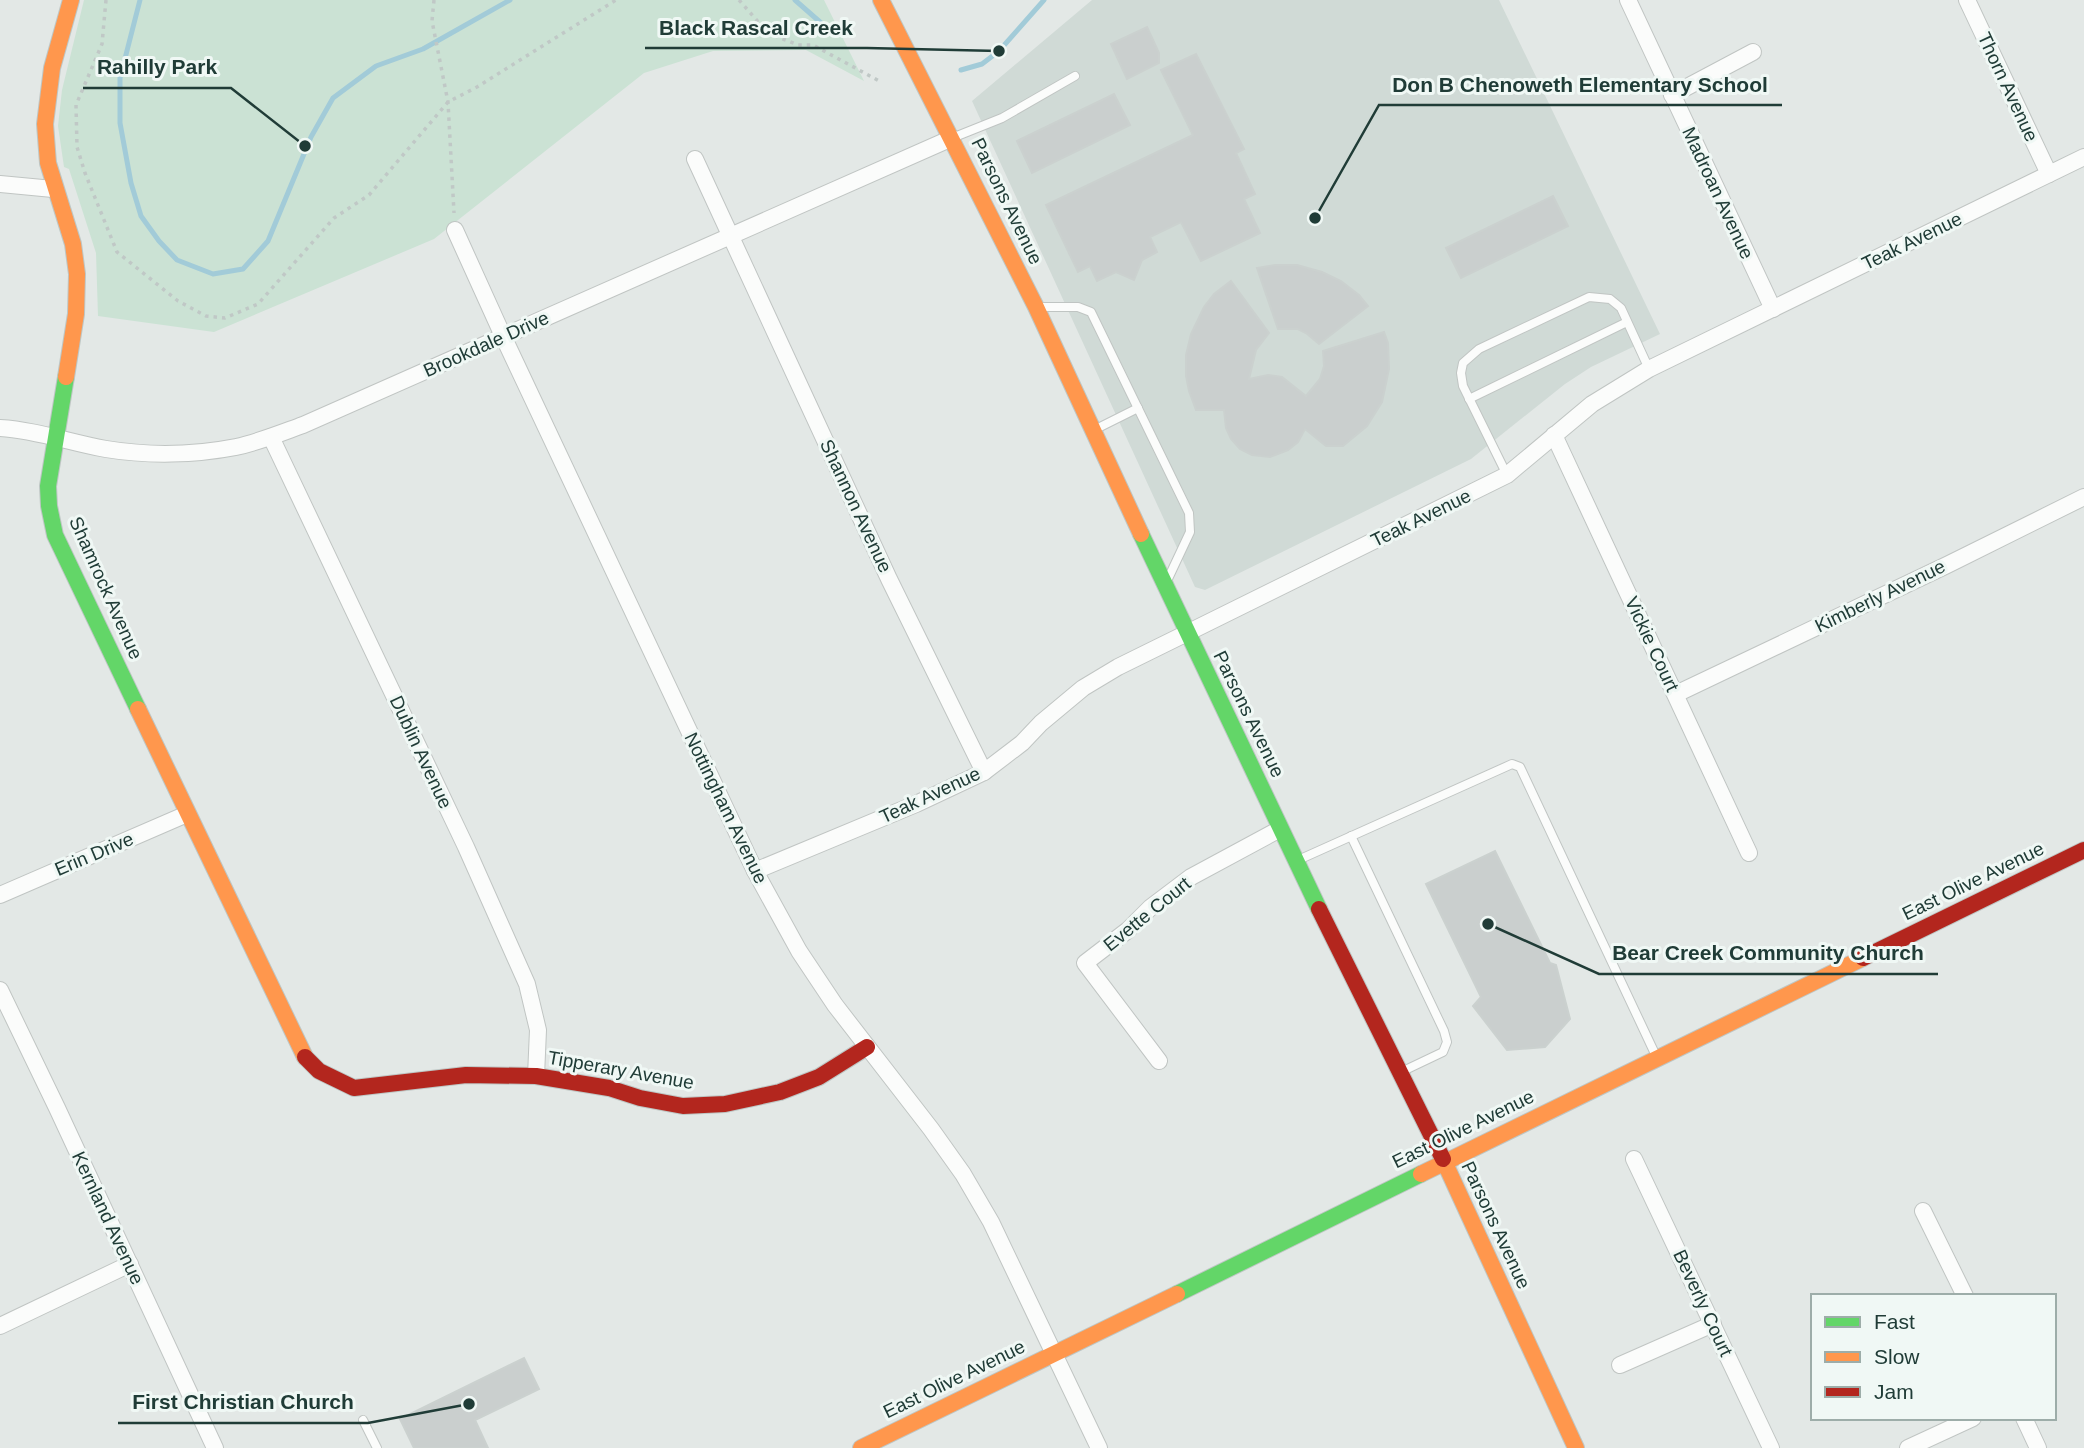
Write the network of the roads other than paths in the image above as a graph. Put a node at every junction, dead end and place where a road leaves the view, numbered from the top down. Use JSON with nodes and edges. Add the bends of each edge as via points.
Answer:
{"nodes":[{"id":1,"x":71,"y":0,"type":"edge"},
{"id":2,"x":881,"y":0,"type":"edge"},
{"id":3,"x":1628,"y":0,"type":"edge"},
{"id":4,"x":1967,"y":0,"type":"edge"},
{"id":5,"x":1753,"y":52,"type":"dead end"},
{"id":6,"x":1075,"y":76,"type":"dead end"},
{"id":7,"x":1672,"y":95,"type":"junction"},
{"id":8,"x":953,"y":138,"type":"junction"},
{"id":9,"x":2084,"y":157,"type":"edge"},
{"id":10,"x":695,"y":159,"type":"dead end"},
{"id":11,"x":2049,"y":174,"type":"junction"},
{"id":12,"x":0,"y":184,"type":"edge"},
{"id":13,"x":53,"y":189,"type":"junction"},
{"id":14,"x":455,"y":230,"type":"road end"},
{"id":15,"x":732,"y":237,"type":"junction"},
{"id":16,"x":1036,"y":307,"type":"junction"},
{"id":17,"x":1773,"y":309,"type":"junction"},
{"id":18,"x":1627,"y":322,"type":"junction"},
{"id":19,"x":503,"y":336,"type":"junction"},
{"id":20,"x":1649,"y":369,"type":"junction"},
{"id":21,"x":1469,"y":399,"type":"junction"},
{"id":22,"x":1138,"y":408,"type":"junction"},
{"id":23,"x":0,"y":429,"type":"edge"},
{"id":24,"x":1093,"y":430,"type":"junction"},
{"id":25,"x":1555,"y":435,"type":"junction"},
{"id":26,"x":271,"y":437,"type":"junction"},
{"id":27,"x":56,"y":438,"type":"junction"},
{"id":28,"x":1507,"y":475,"type":"junction"},
{"id":29,"x":2084,"y":497,"type":"edge"},
{"id":30,"x":1165,"y":585,"type":"junction"},
{"id":31,"x":1187,"y":633,"type":"junction"},
{"id":32,"x":1676,"y":694,"type":"junction"},
{"id":33,"x":984,"y":772,"type":"junction"},
{"id":34,"x":187,"y":814,"type":"junction"},
{"id":35,"x":1280,"y":829,"type":"junction"},
{"id":36,"x":1351,"y":836,"type":"junction"},
{"id":37,"x":2084,"y":850,"type":"edge"},
{"id":38,"x":1749,"y":853,"type":"dead end"},
{"id":39,"x":1296,"y":861,"type":"junction"},
{"id":40,"x":755,"y":871,"type":"junction"},
{"id":41,"x":0,"y":895,"type":"edge"},
{"id":42,"x":0,"y":990,"type":"edge"},
{"id":43,"x":867,"y":1047,"type":"junction"},
{"id":44,"x":1657,"y":1058,"type":"junction"},
{"id":45,"x":1159,"y":1061,"type":"dead end"},
{"id":46,"x":319,"y":1071,"type":"joint"},
{"id":47,"x":1401,"y":1072,"type":"junction"},
{"id":48,"x":536,"y":1076,"type":"junction"},
{"id":49,"x":1634,"y":1159,"type":"dead end"},
{"id":50,"x":1444,"y":1161,"type":"junction"},
{"id":51,"x":1923,"y":1211,"type":"dead end"},
{"id":52,"x":130,"y":1264,"type":"junction"},
{"id":53,"x":1964,"y":1294,"type":"edge"},
{"id":54,"x":1713,"y":1324,"type":"junction"},
{"id":55,"x":0,"y":1326,"type":"edge"},
{"id":56,"x":1054,"y":1353,"type":"junction"},
{"id":57,"x":1620,"y":1365,"type":"dead end"},
{"id":58,"x":363,"y":1420,"type":"dead end"},
{"id":59,"x":1969,"y":1420,"type":"edge"},
{"id":60,"x":2025,"y":1420,"type":"edge"},
{"id":61,"x":215,"y":1448,"type":"edge"},
{"id":62,"x":377,"y":1448,"type":"edge"},
{"id":63,"x":861,"y":1448,"type":"edge"},
{"id":64,"x":1099,"y":1448,"type":"edge"},
{"id":65,"x":1576,"y":1448,"type":"edge"},
{"id":66,"x":1771,"y":1448,"type":"edge"},
{"id":67,"x":1908,"y":1448,"type":"edge"},
{"id":68,"x":2038,"y":1448,"type":"edge"}],
"edges":[{"from":1,"to":13,"type":"street","name":"Shamrock Avenue","via":[[47,103],[46,156]]},
{"from":2,"to":8,"type":"street","name":"Parsons Avenue"},
{"from":3,"to":7,"type":"street","name":"Madroan Avenue"},
{"from":4,"to":11,"type":"street","name":"Thorn Avenue"},
{"from":5,"to":7,"type":"street"},
{"from":6,"to":8,"type":"lane","via":[[1002,118]]},
{"from":7,"to":17,"type":"street","name":"Madroan Avenue"},
{"from":8,"to":15,"type":"street","name":"Brookdale Drive"},
{"from":8,"to":16,"type":"street","name":"Parsons Avenue"},
{"from":9,"to":11,"type":"street","name":"Teak Avenue"},
{"from":10,"to":15,"type":"street","name":"Shannon Avenue"},
{"from":11,"to":17,"type":"street","name":"Teak Avenue"},
{"from":12,"to":13,"type":"street"},
{"from":13,"to":27,"type":"street","name":"Shamrock Avenue","via":[[71,237],[78,291]]},
{"from":14,"to":19,"type":"street","name":"Nottingham Avenue"},
{"from":15,"to":19,"type":"street","name":"Brookdale Drive"},
{"from":15,"to":33,"type":"street","name":"Shannon Avenue","via":[[889,579]]},
{"from":16,"to":22,"type":"lane","via":[[1078,307],[1091,312]]},
{"from":16,"to":24,"type":"street","name":"Parsons Avenue"},
{"from":17,"to":20,"type":"street","name":"Teak Avenue"},
{"from":18,"to":20,"type":"lane"},
{"from":18,"to":21,"type":"lane"},
{"from":18,"to":21,"type":"lane","via":[[1610,299],[1589,297],[1479,349],[1463,363],[1463,386]]},
{"from":19,"to":26,"type":"street","name":"Brookdale Drive"},
{"from":19,"to":40,"type":"street","name":"Nottingham Avenue"},
{"from":20,"to":25,"type":"street","name":"Teak Avenue","via":[[1592,404]]},
{"from":21,"to":28,"type":"lane"},
{"from":22,"to":24,"type":"lane"},
{"from":22,"to":30,"type":"lane","via":[[1189,513],[1190,532]]},
{"from":23,"to":27,"type":"street","name":"Brookdale Drive"},
{"from":24,"to":30,"type":"street","name":"Parsons Avenue"},
{"from":25,"to":28,"type":"street","name":"Teak Avenue"},
{"from":25,"to":32,"type":"street","name":"Vickie Court"},
{"from":26,"to":27,"type":"street","name":"Brookdale Drive","via":[[236,447],[150,453]]},
{"from":26,"to":48,"type":"street","name":"Dublin Avenue","via":[[527,984],[538,1030]]},
{"from":27,"to":34,"type":"street","name":"Shamrock Avenue","via":[[48,486],[55,535]]},
{"from":28,"to":31,"type":"street","name":"Teak Avenue"},
{"from":29,"to":32,"type":"street","name":"Kimberly Avenue"},
{"from":30,"to":31,"type":"street","name":"Parsons Avenue"},
{"from":31,"to":33,"type":"street","name":"Teak Avenue","via":[[1083,688]]},
{"from":31,"to":35,"type":"street","name":"Parsons Avenue"},
{"from":32,"to":38,"type":"street","name":"Vickie Court"},
{"from":33,"to":40,"type":"street","name":"Teak Avenue"},
{"from":34,"to":41,"type":"street","name":"Erin Drive"},
{"from":34,"to":46,"type":"street","name":"Shamrock Avenue","via":[[302,1054]]},
{"from":35,"to":39,"type":"street","name":"Parsons Avenue"},
{"from":35,"to":45,"type":"street","name":"Evette Court","via":[[1191,877],[1085,963]]},
{"from":36,"to":39,"type":"lane"},
{"from":36,"to":44,"type":"lane","via":[[1512,764],[1520,767]]},
{"from":36,"to":47,"type":"lane","via":[[1447,1042],[1443,1052]]},
{"from":37,"to":44,"type":"street","name":"East Olive Avenue"},
{"from":39,"to":47,"type":"street","name":"Parsons Avenue"},
{"from":40,"to":43,"type":"street","name":"Nottingham Avenue","via":[[799,951]]},
{"from":42,"to":52,"type":"street","name":"Kernland Avenue"},
{"from":43,"to":48,"type":"street","name":"Tipperary Avenue","via":[[819,1077],[780,1092],[725,1104],[683,1106]]},
{"from":43,"to":56,"type":"street","name":"Nottingham Avenue","via":[[963,1174]]},
{"from":44,"to":50,"type":"street","name":"East Olive Avenue"},
{"from":46,"to":48,"type":"street","name":"Tipperary Avenue","via":[[354,1088],[466,1075]]},
{"from":47,"to":50,"type":"street","name":"Parsons Avenue"},
{"from":49,"to":54,"type":"street","name":"Beverly Court"},
{"from":50,"to":56,"type":"street","name":"East Olive Avenue"},
{"from":50,"to":65,"type":"street","name":"Parsons Avenue"},
{"from":51,"to":53,"type":"street"},
{"from":52,"to":55,"type":"street"},
{"from":52,"to":61,"type":"street","name":"Kernland Avenue"},
{"from":54,"to":57,"type":"street"},
{"from":54,"to":66,"type":"street","name":"Beverly Court"},
{"from":56,"to":63,"type":"street","name":"East Olive Avenue"},
{"from":56,"to":64,"type":"street","name":"Nottingham Avenue"},
{"from":58,"to":62,"type":"lane"},
{"from":59,"to":67,"type":"street"},
{"from":60,"to":68,"type":"street"}]}
